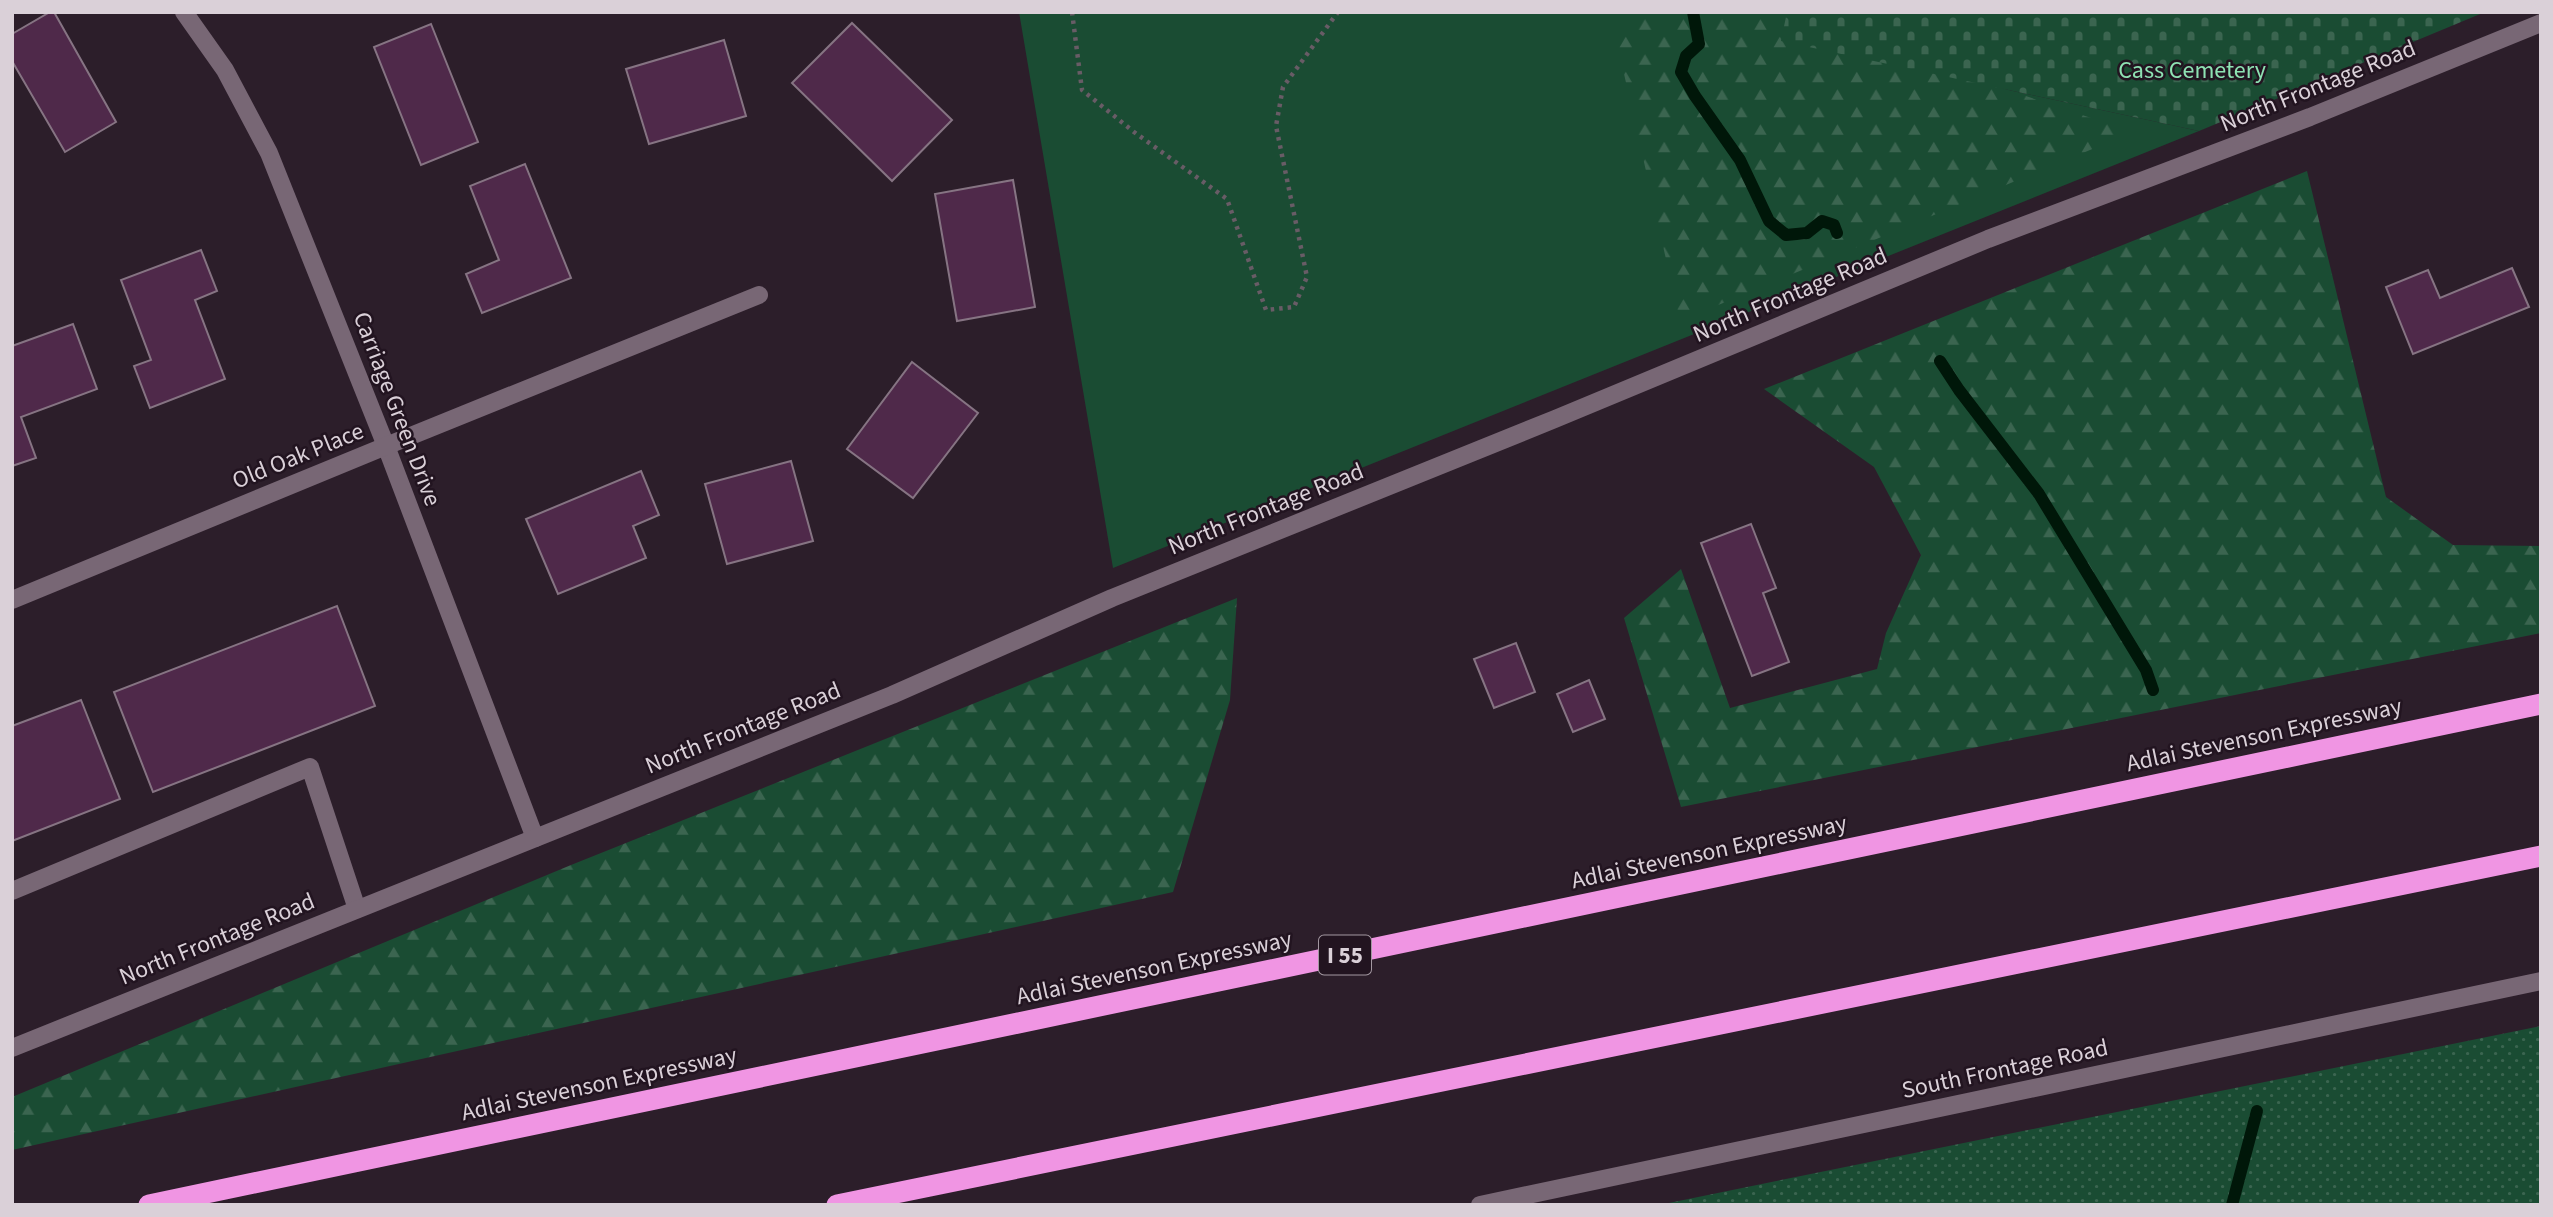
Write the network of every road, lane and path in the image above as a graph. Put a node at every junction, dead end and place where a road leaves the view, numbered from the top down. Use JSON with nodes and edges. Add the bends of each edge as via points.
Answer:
{"nodes":[{"id":1,"x":184,"y":12,"type":"edge"},
{"id":2,"x":1072,"y":12,"type":"edge"},
{"id":3,"x":1338,"y":12,"type":"edge"},
{"id":4,"x":2541,"y":23,"type":"edge"},
{"id":5,"x":759,"y":295,"type":"dead end"},
{"id":6,"x":386,"y":446,"type":"junction"},
{"id":7,"x":12,"y":600,"type":"edge"},
{"id":8,"x":2541,"y":704,"type":"edge"},
{"id":9,"x":536,"y":838,"type":"junction"},
{"id":10,"x":2541,"y":856,"type":"edge"},
{"id":11,"x":12,"y":891,"type":"edge"},
{"id":12,"x":357,"y":909,"type":"junction"},
{"id":13,"x":2541,"y":981,"type":"edge"},
{"id":14,"x":12,"y":1048,"type":"edge"},
{"id":15,"x":149,"y":1205,"type":"edge"},
{"id":16,"x":836,"y":1205,"type":"edge"},
{"id":17,"x":1480,"y":1205,"type":"edge"}],
"edges":[{"from":1,"to":6,"type":"street","name":"Carriage Green Drive","via":[[225,69],[269,153]]},
{"from":2,"to":3,"type":"path","via":[[1082,90],[1227,199],[1266,310],[1294,307],[1307,277],[1276,126],[1283,87]]},
{"from":4,"to":9,"type":"street","name":"North Frontage Road","via":[[1988,239],[1112,598],[892,695]]},
{"from":5,"to":6,"type":"street","name":"Old Oak Place"},
{"from":6,"to":7,"type":"street","name":"Old Oak Place"},
{"from":6,"to":9,"type":"street","name":"Carriage Green Drive"},
{"from":8,"to":15,"type":"highway","name":"Adlai Stevenson Expressway","number":"I 55"},
{"from":9,"to":12,"type":"street","name":"North Frontage Road"},
{"from":10,"to":16,"type":"highway"},
{"from":11,"to":12,"type":"street","via":[[310,767]]},
{"from":12,"to":14,"type":"street","name":"North Frontage Road"},
{"from":13,"to":17,"type":"street","name":"South Frontage Road"}]}
